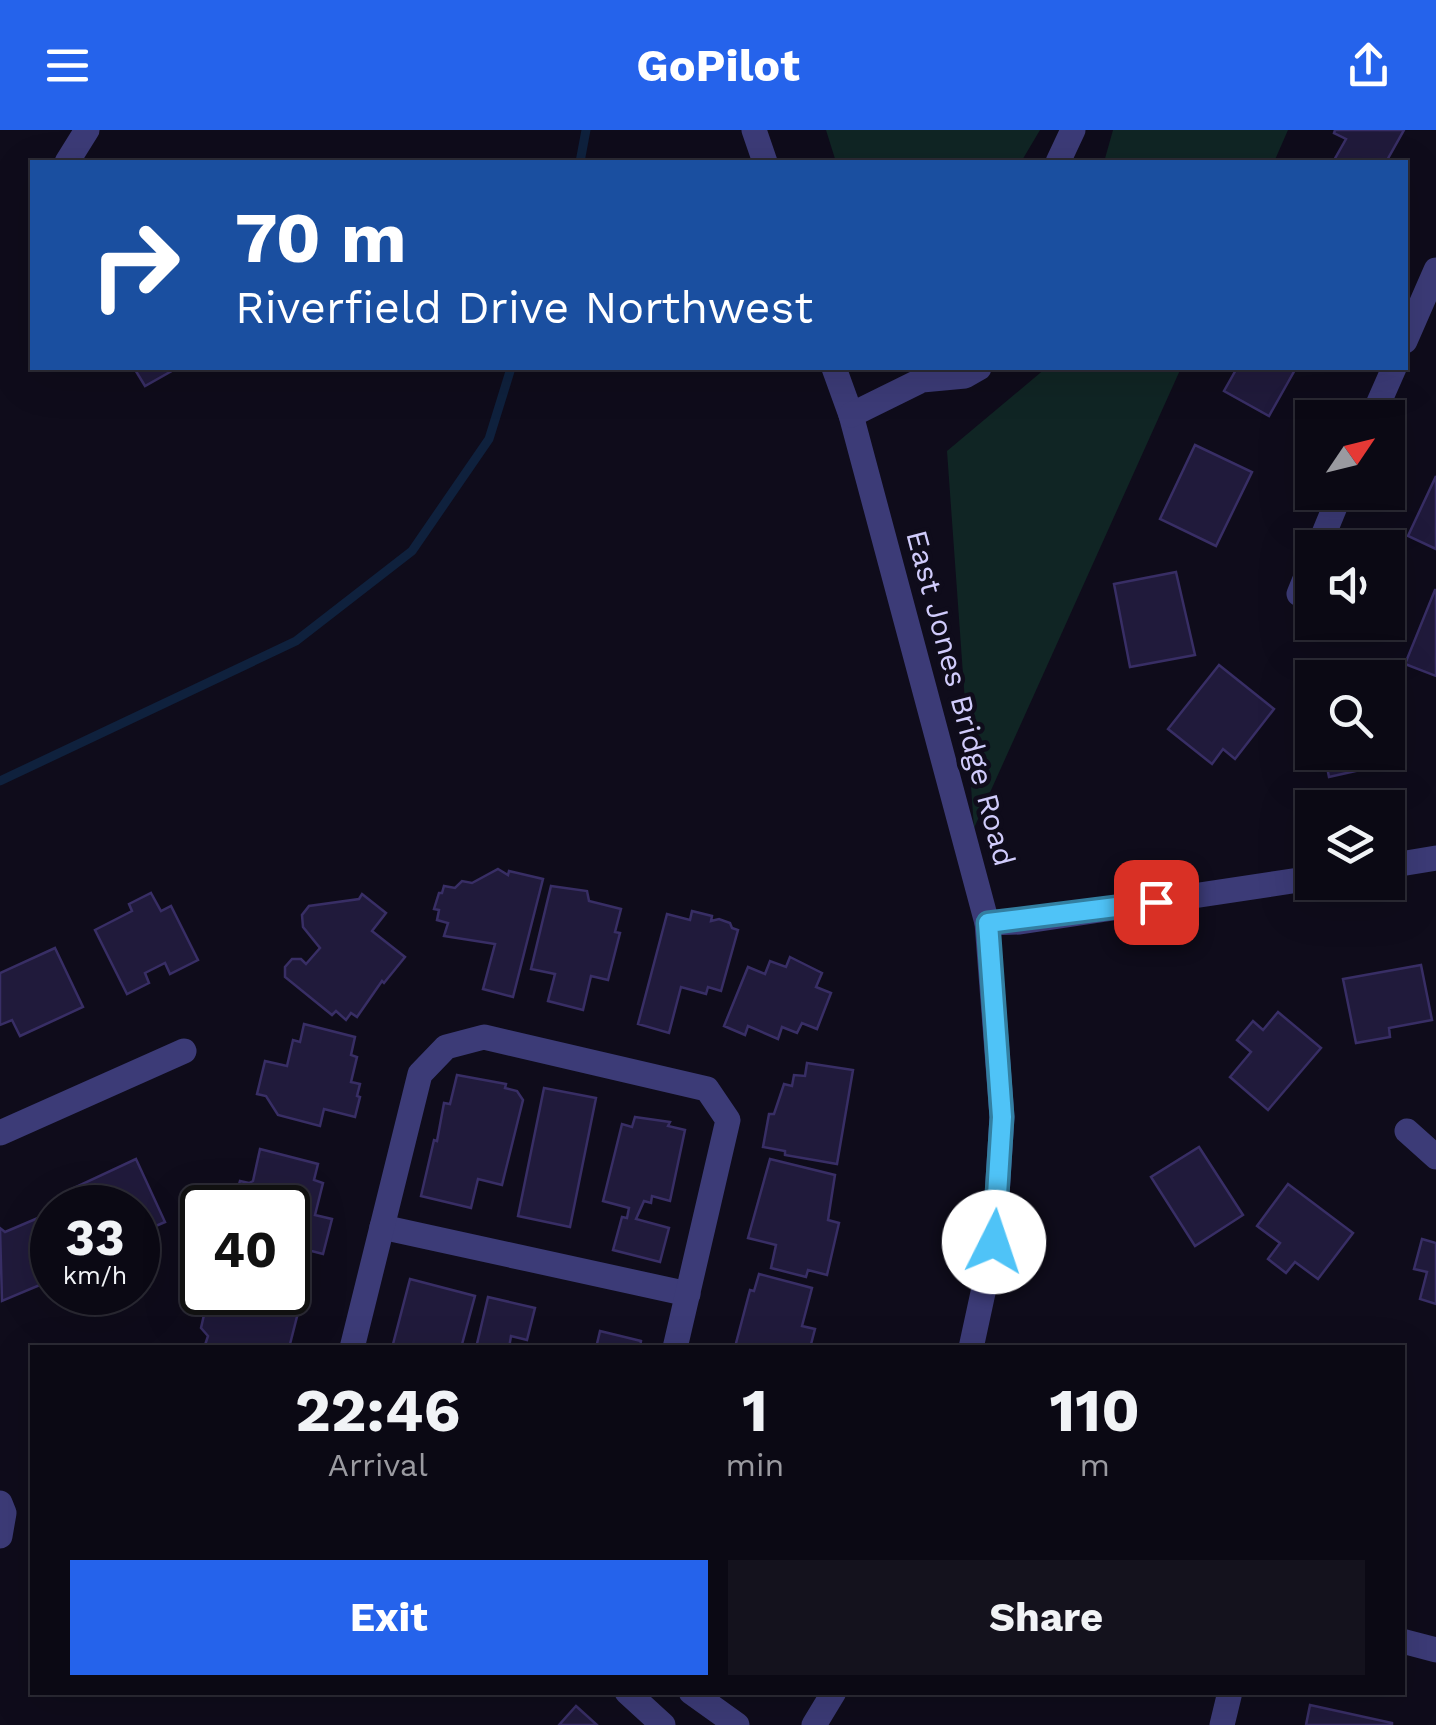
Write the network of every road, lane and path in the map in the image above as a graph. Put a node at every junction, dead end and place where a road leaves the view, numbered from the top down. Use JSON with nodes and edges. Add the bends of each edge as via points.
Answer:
{"nodes":[{"id":1,"x":87,"y":130,"type":"edge"},
{"id":2,"x":754,"y":130,"type":"edge"},
{"id":3,"x":1073,"y":130,"type":"edge"},
{"id":4,"x":68,"y":160,"type":"edge"},
{"id":5,"x":764,"y":160,"type":"edge"},
{"id":6,"x":1059,"y":160,"type":"edge"},
{"id":7,"x":1436,"y":270,"type":"edge"},
{"id":8,"x":1408,"y":334,"type":"edge"},
{"id":9,"x":835,"y":370,"type":"edge"},
{"id":10,"x":976,"y":370,"type":"edge"},
{"id":11,"x":1393,"y":370,"type":"edge"},
{"id":12,"x":925,"y":374,"type":"edge"},
{"id":13,"x":1380,"y":400,"type":"edge"},
{"id":14,"x":851,"y":415,"type":"junction"},
{"id":15,"x":1436,"y":858,"type":"edge"},
{"id":16,"x":1405,"y":863,"type":"edge"},
{"id":17,"x":1295,"y":881,"type":"edge"},
{"id":18,"x":988,"y":923,"type":"junction"},
{"id":19,"x":184,"y":1051,"type":"dead end"},
{"id":20,"x":1407,"y":1131,"type":"dead end"},
{"id":21,"x":0,"y":1133,"type":"edge"},
{"id":22,"x":1436,"y":1157,"type":"edge"},
{"id":23,"x":382,"y":1227,"type":"junction"},
{"id":24,"x":688,"y":1294,"type":"junction"},
{"id":25,"x":353,"y":1345,"type":"edge"},
{"id":26,"x":677,"y":1345,"type":"edge"},
{"id":27,"x":972,"y":1345,"type":"edge"},
{"id":28,"x":0,"y":1503,"type":"edge"},
{"id":29,"x":0,"y":1536,"type":"edge"},
{"id":30,"x":1405,"y":1642,"type":"edge"},
{"id":31,"x":1436,"y":1650,"type":"edge"},
{"id":32,"x":629,"y":1695,"type":"edge"},
{"id":33,"x":694,"y":1695,"type":"edge"},
{"id":34,"x":832,"y":1695,"type":"edge"},
{"id":35,"x":1229,"y":1695,"type":"edge"},
{"id":36,"x":664,"y":1725,"type":"edge"},
{"id":37,"x":737,"y":1725,"type":"edge"},
{"id":38,"x":814,"y":1725,"type":"edge"},
{"id":39,"x":1222,"y":1725,"type":"edge"}],
"edges":[{"from":1,"to":4,"type":"street"},
{"from":2,"to":5,"type":"street"},
{"from":3,"to":6,"type":"street"},
{"from":7,"to":8,"type":"street"},
{"from":9,"to":14,"type":"street","name":"East Jones Bridge Road"},
{"from":10,"to":12,"type":"street","via":[[965,376]]},
{"from":11,"to":13,"type":"street"},
{"from":12,"to":14,"type":"street"},
{"from":14,"to":18,"type":"street","name":"East Jones Bridge Road"},
{"from":15,"to":16,"type":"street"},
{"from":17,"to":18,"type":"street"},
{"from":18,"to":27,"type":"street","name":"East Jones Bridge Road","via":[[1002,1117],[994,1242]]},
{"from":19,"to":21,"type":"street"},
{"from":20,"to":22,"type":"street"},
{"from":23,"to":24,"type":"street"},
{"from":23,"to":24,"type":"street","via":[[420,1074],[446,1047],[484,1037],[708,1089],[728,1120]]},
{"from":23,"to":25,"type":"street"},
{"from":24,"to":26,"type":"street"},
{"from":28,"to":29,"type":"street"},
{"from":30,"to":31,"type":"street"},
{"from":32,"to":36,"type":"street"},
{"from":33,"to":37,"type":"street"},
{"from":34,"to":38,"type":"street"},
{"from":35,"to":39,"type":"street"}]}
